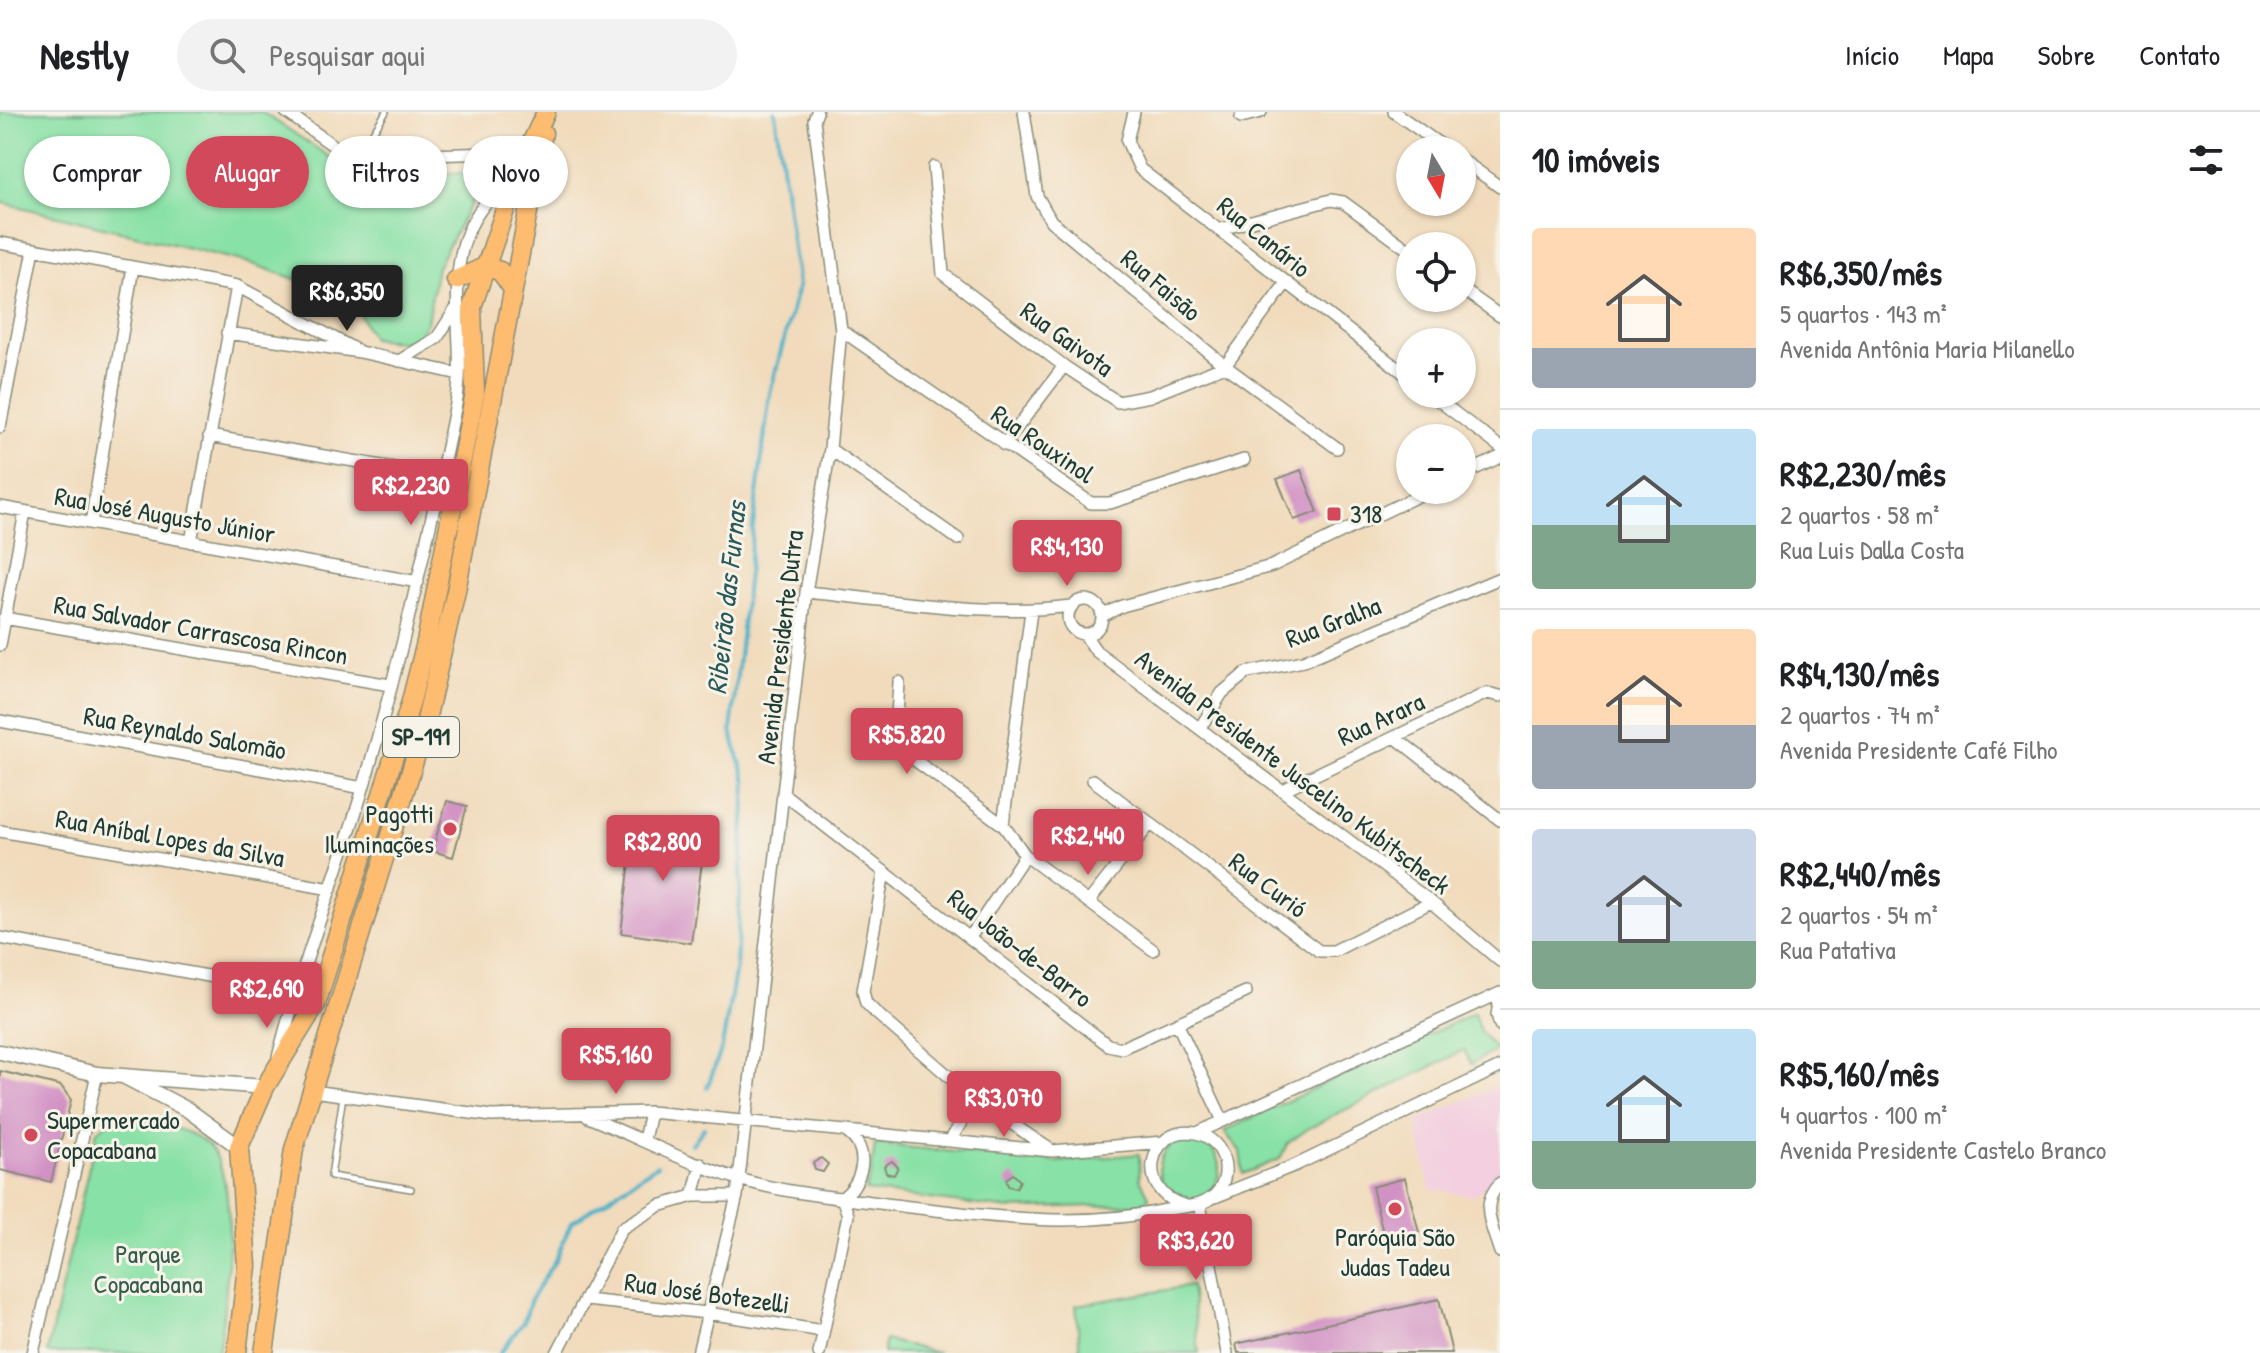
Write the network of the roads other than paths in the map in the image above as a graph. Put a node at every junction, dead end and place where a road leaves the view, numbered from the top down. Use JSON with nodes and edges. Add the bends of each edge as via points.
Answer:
{"nodes":[{"id":1,"x":286,"y":112,"type":"edge"},
{"id":2,"x":386,"y":112,"type":"edge"},
{"id":3,"x":546,"y":112,"type":"edge"},
{"id":4,"x":1024,"y":112,"type":"edge"},
{"id":5,"x":1134,"y":112,"type":"edge"},
{"id":6,"x":1261,"y":112,"type":"edge"},
{"id":7,"x":1394,"y":112,"type":"edge"},
{"id":8,"x":816,"y":116,"type":"edge"},
{"id":9,"x":1241,"y":117,"type":"dead end"},
{"id":10,"x":371,"y":136,"type":"edge"},
{"id":11,"x":535,"y":136,"type":"edge"},
{"id":12,"x":542,"y":136,"type":"edge"},
{"id":13,"x":1428,"y":136,"type":"edge"},
{"id":14,"x":325,"y":140,"type":"edge"},
{"id":15,"x":934,"y":167,"type":"dead end"},
{"id":16,"x":1476,"y":170,"type":"edge"},
{"id":17,"x":1500,"y":187,"type":"edge"},
{"id":18,"x":482,"y":208,"type":"edge"},
{"id":19,"x":505,"y":208,"type":"edge"},
{"id":20,"x":529,"y":208,"type":"edge"},
{"id":21,"x":1221,"y":229,"type":"junction"},
{"id":22,"x":1396,"y":241,"type":"edge"},
{"id":23,"x":0,"y":243,"type":"edge"},
{"id":24,"x":34,"y":249,"type":"junction"},
{"id":25,"x":133,"y":267,"type":"junction"},
{"id":26,"x":484,"y":267,"type":"junction"},
{"id":27,"x":456,"y":280,"type":"junction"},
{"id":28,"x":1286,"y":283,"type":"junction"},
{"id":29,"x":237,"y":286,"type":"junction"},
{"id":30,"x":513,"y":289,"type":"junction"},
{"id":31,"x":1476,"y":299,"type":"edge"},
{"id":32,"x":455,"y":309,"type":"junction"},
{"id":33,"x":1500,"y":316,"type":"edge"},
{"id":34,"x":841,"y":330,"type":"junction"},
{"id":35,"x":227,"y":333,"type":"junction"},
{"id":36,"x":360,"y":352,"type":"junction"},
{"id":37,"x":399,"y":361,"type":"junction"},
{"id":38,"x":1064,"y":366,"type":"junction"},
{"id":39,"x":1225,"y":366,"type":"junction"},
{"id":40,"x":1396,"y":367,"type":"edge"},
{"id":41,"x":459,"y":374,"type":"junction"},
{"id":42,"x":1448,"y":408,"type":"edge"},
{"id":43,"x":0,"y":427,"type":"edge"},
{"id":44,"x":209,"y":436,"type":"junction"},
{"id":45,"x":1004,"y":445,"type":"junction"},
{"id":46,"x":1500,"y":447,"type":"edge"},
{"id":47,"x":1337,"y":448,"type":"dead end"},
{"id":48,"x":830,"y":449,"type":"junction"},
{"id":49,"x":1500,"y":457,"type":"edge"},
{"id":50,"x":1244,"y":460,"type":"dead end"},
{"id":51,"x":1476,"y":468,"type":"edge"},
{"id":52,"x":440,"y":476,"type":"junction"},
{"id":53,"x":1401,"y":504,"type":"edge"},
{"id":54,"x":0,"y":507,"type":"edge"},
{"id":55,"x":25,"y":512,"type":"junction"},
{"id":56,"x":91,"y":523,"type":"junction"},
{"id":57,"x":958,"y":539,"type":"dead end"},
{"id":58,"x":191,"y":542,"type":"junction"},
{"id":59,"x":1500,"y":578,"type":"edge"},
{"id":60,"x":418,"y":582,"type":"junction"},
{"id":61,"x":806,"y":592,"type":"junction"},
{"id":62,"x":1087,"y":600,"type":"junction"},
{"id":63,"x":1071,"y":606,"type":"junction"},
{"id":64,"x":1122,"y":606,"type":"junction"},
{"id":65,"x":1035,"y":611,"type":"junction"},
{"id":66,"x":4,"y":618,"type":"junction"},
{"id":67,"x":1102,"y":621,"type":"junction"},
{"id":68,"x":1070,"y":627,"type":"junction"},
{"id":69,"x":1085,"y":635,"type":"junction"},
{"id":70,"x":0,"y":645,"type":"edge"},
{"id":71,"x":1096,"y":651,"type":"junction"},
{"id":72,"x":899,"y":682,"type":"dead end"},
{"id":73,"x":390,"y":685,"type":"junction"},
{"id":74,"x":1500,"y":696,"type":"edge"},
{"id":75,"x":0,"y":721,"type":"edge"},
{"id":76,"x":1200,"y":728,"type":"junction"},
{"id":77,"x":1395,"y":737,"type":"junction"},
{"id":78,"x":1093,"y":780,"type":"dead end"},
{"id":79,"x":363,"y":788,"type":"junction"},
{"id":80,"x":1283,"y":790,"type":"junction"},
{"id":81,"x":785,"y":795,"type":"junction"},
{"id":82,"x":1500,"y":820,"type":"edge"},
{"id":83,"x":1150,"y":824,"type":"junction"},
{"id":84,"x":1003,"y":825,"type":"junction"},
{"id":85,"x":0,"y":831,"type":"edge"},
{"id":86,"x":1025,"y":855,"type":"junction"},
{"id":87,"x":884,"y":872,"type":"junction"},
{"id":88,"x":331,"y":889,"type":"junction"},
{"id":89,"x":1090,"y":900,"type":"junction"},
{"id":90,"x":1431,"y":902,"type":"junction"},
{"id":91,"x":971,"y":936,"type":"junction"},
{"id":92,"x":0,"y":938,"type":"edge"},
{"id":93,"x":1153,"y":950,"type":"dead end"},
{"id":94,"x":1500,"y":961,"type":"edge"},
{"id":95,"x":295,"y":992,"type":"junction"},
{"id":96,"x":1246,"y":992,"type":"dead end"},
{"id":97,"x":1500,"y":995,"type":"edge"},
{"id":98,"x":1178,"y":1025,"type":"junction"},
{"id":99,"x":1500,"y":1025,"type":"edge"},
{"id":100,"x":0,"y":1052,"type":"edge"},
{"id":101,"x":1500,"y":1067,"type":"edge"},
{"id":102,"x":118,"y":1073,"type":"junction"},
{"id":103,"x":97,"y":1074,"type":"junction"},
{"id":104,"x":269,"y":1081,"type":"junction"},
{"id":105,"x":313,"y":1091,"type":"junction"},
{"id":106,"x":343,"y":1095,"type":"junction"},
{"id":107,"x":975,"y":1099,"type":"junction"},
{"id":108,"x":650,"y":1112,"type":"junction"},
{"id":109,"x":583,"y":1115,"type":"junction"},
{"id":110,"x":744,"y":1121,"type":"junction"},
{"id":111,"x":1223,"y":1121,"type":"junction"},
{"id":112,"x":845,"y":1131,"type":"junction"},
{"id":113,"x":1197,"y":1133,"type":"junction"},
{"id":114,"x":644,"y":1140,"type":"junction"},
{"id":115,"x":950,"y":1141,"type":"junction"},
{"id":116,"x":1164,"y":1142,"type":"junction"},
{"id":117,"x":239,"y":1147,"type":"junction"},
{"id":118,"x":1052,"y":1151,"type":"junction"},
{"id":119,"x":701,"y":1164,"type":"junction"},
{"id":120,"x":739,"y":1179,"type":"junction"},
{"id":121,"x":1500,"y":1183,"type":"edge"},
{"id":122,"x":411,"y":1189,"type":"dead end"},
{"id":123,"x":693,"y":1196,"type":"junction"},
{"id":124,"x":737,"y":1196,"type":"junction"},
{"id":125,"x":842,"y":1198,"type":"junction"},
{"id":126,"x":1199,"y":1203,"type":"junction"},
{"id":127,"x":1500,"y":1252,"type":"edge"},
{"id":128,"x":586,"y":1300,"type":"junction"},
{"id":129,"x":707,"y":1313,"type":"junction"},
{"id":130,"x":823,"y":1331,"type":"junction"},
{"id":131,"x":33,"y":1353,"type":"edge"},
{"id":132,"x":237,"y":1353,"type":"edge"},
{"id":133,"x":264,"y":1353,"type":"edge"},
{"id":134,"x":557,"y":1353,"type":"edge"},
{"id":135,"x":698,"y":1353,"type":"edge"},
{"id":136,"x":819,"y":1353,"type":"edge"},
{"id":137,"x":1227,"y":1353,"type":"edge"}],
"edges":[{"from":1,"to":14,"type":"street"},
{"from":2,"to":10,"type":"lane"},
{"from":3,"to":11,"type":"main road","number":"SP-191"},
{"from":3,"to":12,"type":"main road","number":"SP-191"},
{"from":4,"to":39,"type":"street","name":"Rua Faisão","via":[[1037,196],[1051,221]]},
{"from":5,"to":21,"type":"street","name":"Rua Canário","via":[[1127,141],[1140,169]]},
{"from":6,"to":9,"type":"street"},
{"from":7,"to":13,"type":"street"},
{"from":8,"to":34,"type":"street","name":"Avenida Presidente Dutra"},
{"from":15,"to":38,"type":"street","name":"Rua Gaivota","via":[[943,274]]},
{"from":16,"to":17,"type":"street"},
{"from":18,"to":27,"type":"street","via":[[470,228]]},
{"from":19,"to":26,"type":"main road","number":"SP-191"},
{"from":20,"to":30,"type":"main road","number":"SP-191"},
{"from":21,"to":22,"type":"street","via":[[1331,200],[1343,202]]},
{"from":21,"to":28,"type":"street","name":"Rua Canário"},
{"from":23,"to":24,"type":"street"},
{"from":24,"to":25,"type":"street"},
{"from":24,"to":43,"type":"street"},
{"from":25,"to":29,"type":"street"},
{"from":25,"to":56,"type":"street"},
{"from":26,"to":27,"type":"main road"},
{"from":26,"to":30,"type":"main road","via":[[500,271]]},
{"from":26,"to":104,"type":"main road","number":"SP-191","via":[[472,307],[475,393],[410,705],[316,1004]]},
{"from":27,"to":32,"type":"street"},
{"from":28,"to":39,"type":"street"},
{"from":28,"to":40,"type":"street","name":"Rua Canário"},
{"from":29,"to":35,"type":"street"},
{"from":29,"to":36,"type":"street"},
{"from":30,"to":105,"type":"main road","number":"SP-191","via":[[456,591],[424,729]]},
{"from":31,"to":33,"type":"street"},
{"from":32,"to":37,"type":"street","via":[[437,338]]},
{"from":32,"to":41,"type":"street"},
{"from":34,"to":45,"type":"street","name":"Rua Rouxinol"},
{"from":34,"to":48,"type":"street","name":"Avenida Presidente Dutra"},
{"from":35,"to":36,"type":"street"},
{"from":35,"to":44,"type":"street"},
{"from":36,"to":37,"type":"street"},
{"from":37,"to":41,"type":"street"},
{"from":38,"to":39,"type":"street","name":"Rua Gaivota","via":[[1118,402],[1150,396]]},
{"from":38,"to":45,"type":"street"},
{"from":39,"to":47,"type":"street","name":"Rua Faisão"},
{"from":41,"to":52,"type":"street"},
{"from":42,"to":46,"type":"street"},
{"from":44,"to":52,"type":"street"},
{"from":44,"to":58,"type":"street"},
{"from":45,"to":50,"type":"street","name":"Rua Rouxinol","via":[[1082,498],[1100,504]]},
{"from":48,"to":57,"type":"street"},
{"from":48,"to":61,"type":"street","name":"Avenida Presidente Dutra"},
{"from":49,"to":51,"type":"street"},
{"from":52,"to":60,"type":"street"},
{"from":53,"to":64,"type":"street","via":[[1272,566]]},
{"from":54,"to":55,"type":"street","name":"Rua José Augusto Júnior"},
{"from":55,"to":56,"type":"street","name":"Rua José Augusto Júnior"},
{"from":55,"to":66,"type":"street"},
{"from":56,"to":58,"type":"street","name":"Rua José Augusto Júnior"},
{"from":58,"to":60,"type":"street","name":"Rua José Augusto Júnior"},
{"from":59,"to":76,"type":"street","name":"Rua Gralha","via":[[1303,661],[1246,673],[1222,693]]},
{"from":60,"to":73,"type":"street"},
{"from":61,"to":65,"type":"street"},
{"from":61,"to":81,"type":"street","name":"Avenida Presidente Dutra"},
{"from":62,"to":63,"type":"street"},
{"from":62,"to":64,"type":"street"},
{"from":62,"to":67,"type":"street","via":[[1098,605]]},
{"from":63,"to":65,"type":"street"},
{"from":63,"to":68,"type":"street"},
{"from":64,"to":67,"type":"street"},
{"from":65,"to":68,"type":"street"},
{"from":65,"to":84,"type":"street"},
{"from":66,"to":70,"type":"street"},
{"from":66,"to":73,"type":"street","name":"Rua Salvador Carrascosa Rincon"},
{"from":67,"to":69,"type":"street"},
{"from":67,"to":71,"type":"street"},
{"from":68,"to":69,"type":"street"},
{"from":69,"to":71,"type":"street","name":"Avenida Presidente Juscelino Kubitscheck"},
{"from":71,"to":76,"type":"street","name":"Avenida Presidente Juscelino Kubitscheck"},
{"from":72,"to":84,"type":"street","via":[[898,745]]},
{"from":73,"to":79,"type":"street"},
{"from":74,"to":77,"type":"street","name":"Rua Arara","via":[[1487,693]]},
{"from":75,"to":79,"type":"street","name":"Rua Reynaldo Salomão"},
{"from":76,"to":80,"type":"street","name":"Avenida Presidente Juscelino Kubitscheck"},
{"from":77,"to":80,"type":"street","name":"Rua Arara"},
{"from":77,"to":82,"type":"street"},
{"from":78,"to":83,"type":"street","name":"Rua Curió"},
{"from":79,"to":88,"type":"street"},
{"from":80,"to":90,"type":"street","name":"Avenida Presidente Juscelino Kubitscheck"},
{"from":81,"to":87,"type":"street","name":"Rua João-de-Barro"},
{"from":81,"to":110,"type":"street","name":"Avenida Presidente Dutra"},
{"from":83,"to":89,"type":"street"},
{"from":83,"to":90,"type":"street","name":"Rua Curió","via":[[1319,951],[1334,951]]},
{"from":84,"to":86,"type":"street"},
{"from":85,"to":88,"type":"street","name":"Rua Aníbal Lopes da Silva"},
{"from":86,"to":89,"type":"street"},
{"from":86,"to":91,"type":"street"},
{"from":87,"to":91,"type":"street","name":"Rua João-de-Barro"},
{"from":87,"to":107,"type":"street","via":[[863,991],[866,1003]]},
{"from":88,"to":95,"type":"street"},
{"from":89,"to":93,"type":"street"},
{"from":90,"to":94,"type":"street","name":"Avenida Presidente Juscelino Kubitscheck"},
{"from":91,"to":98,"type":"street","name":"Rua João-de-Barro","via":[[1108,1045],[1122,1048]]},
{"from":92,"to":95,"type":"street"},
{"from":95,"to":104,"type":"street"},
{"from":96,"to":98,"type":"street","name":"Rua João-de-Barro"},
{"from":97,"to":99,"type":"street"},
{"from":97,"to":111,"type":"street"},
{"from":98,"to":111,"type":"street"},
{"from":100,"to":103,"type":"street"},
{"from":101,"to":126,"type":"street","via":[[1296,1165]]},
{"from":102,"to":103,"type":"street"},
{"from":102,"to":104,"type":"street"},
{"from":102,"to":117,"type":"street","via":[[188,1110]]},
{"from":103,"to":131,"type":"street"},
{"from":104,"to":117,"type":"main road","number":"SP-191"},
{"from":105,"to":106,"type":"street"},
{"from":105,"to":133,"type":"main road","number":"SP-191","via":[[294,1149]]},
{"from":106,"to":109,"type":"street","via":[[492,1116]]},
{"from":106,"to":122,"type":"lane","via":[[331,1176]]},
{"from":107,"to":115,"type":"street"},
{"from":107,"to":118,"type":"street"},
{"from":108,"to":109,"type":"street"},
{"from":108,"to":110,"type":"street"},
{"from":108,"to":114,"type":"street"},
{"from":109,"to":114,"type":"street"},
{"from":110,"to":112,"type":"street"},
{"from":110,"to":120,"type":"street","name":"Avenida Presidente Dutra"},
{"from":111,"to":113,"type":"street"},
{"from":112,"to":115,"type":"street"},
{"from":112,"to":125,"type":"street","via":[[855,1137],[863,1162],[853,1189]]},
{"from":113,"to":116,"type":"street","via":[[1174,1135]]},
{"from":113,"to":126,"type":"street","via":[[1217,1145],[1226,1167],[1220,1189]]},
{"from":114,"to":119,"type":"street"},
{"from":115,"to":118,"type":"street"},
{"from":116,"to":118,"type":"street"},
{"from":116,"to":126,"type":"street","via":[[1152,1163],[1156,1187],[1164,1197]]},
{"from":117,"to":132,"type":"main road","number":"SP-191","via":[[247,1266]]},
{"from":119,"to":120,"type":"street"},
{"from":119,"to":123,"type":"street"},
{"from":120,"to":124,"type":"street","name":"Avenida Presidente Dutra"},
{"from":120,"to":125,"type":"street"},
{"from":121,"to":127,"type":"street","via":[[1486,1208]]},
{"from":123,"to":124,"type":"street"},
{"from":123,"to":128,"type":"street","via":[[659,1206],[622,1228]]},
{"from":124,"to":129,"type":"street","name":"Avenida Presidente Dutra"},
{"from":125,"to":126,"type":"street","via":[[1050,1223],[1151,1214]]},
{"from":125,"to":130,"type":"street","via":[[848,1215]]},
{"from":126,"to":137,"type":"street"},
{"from":128,"to":129,"type":"street","name":"Rua José Botezelli"},
{"from":128,"to":134,"type":"street"},
{"from":129,"to":130,"type":"street","name":"Rua José Botezelli"},
{"from":129,"to":135,"type":"street","name":"Avenida Presidente Dutra"},
{"from":130,"to":136,"type":"street"}]}
